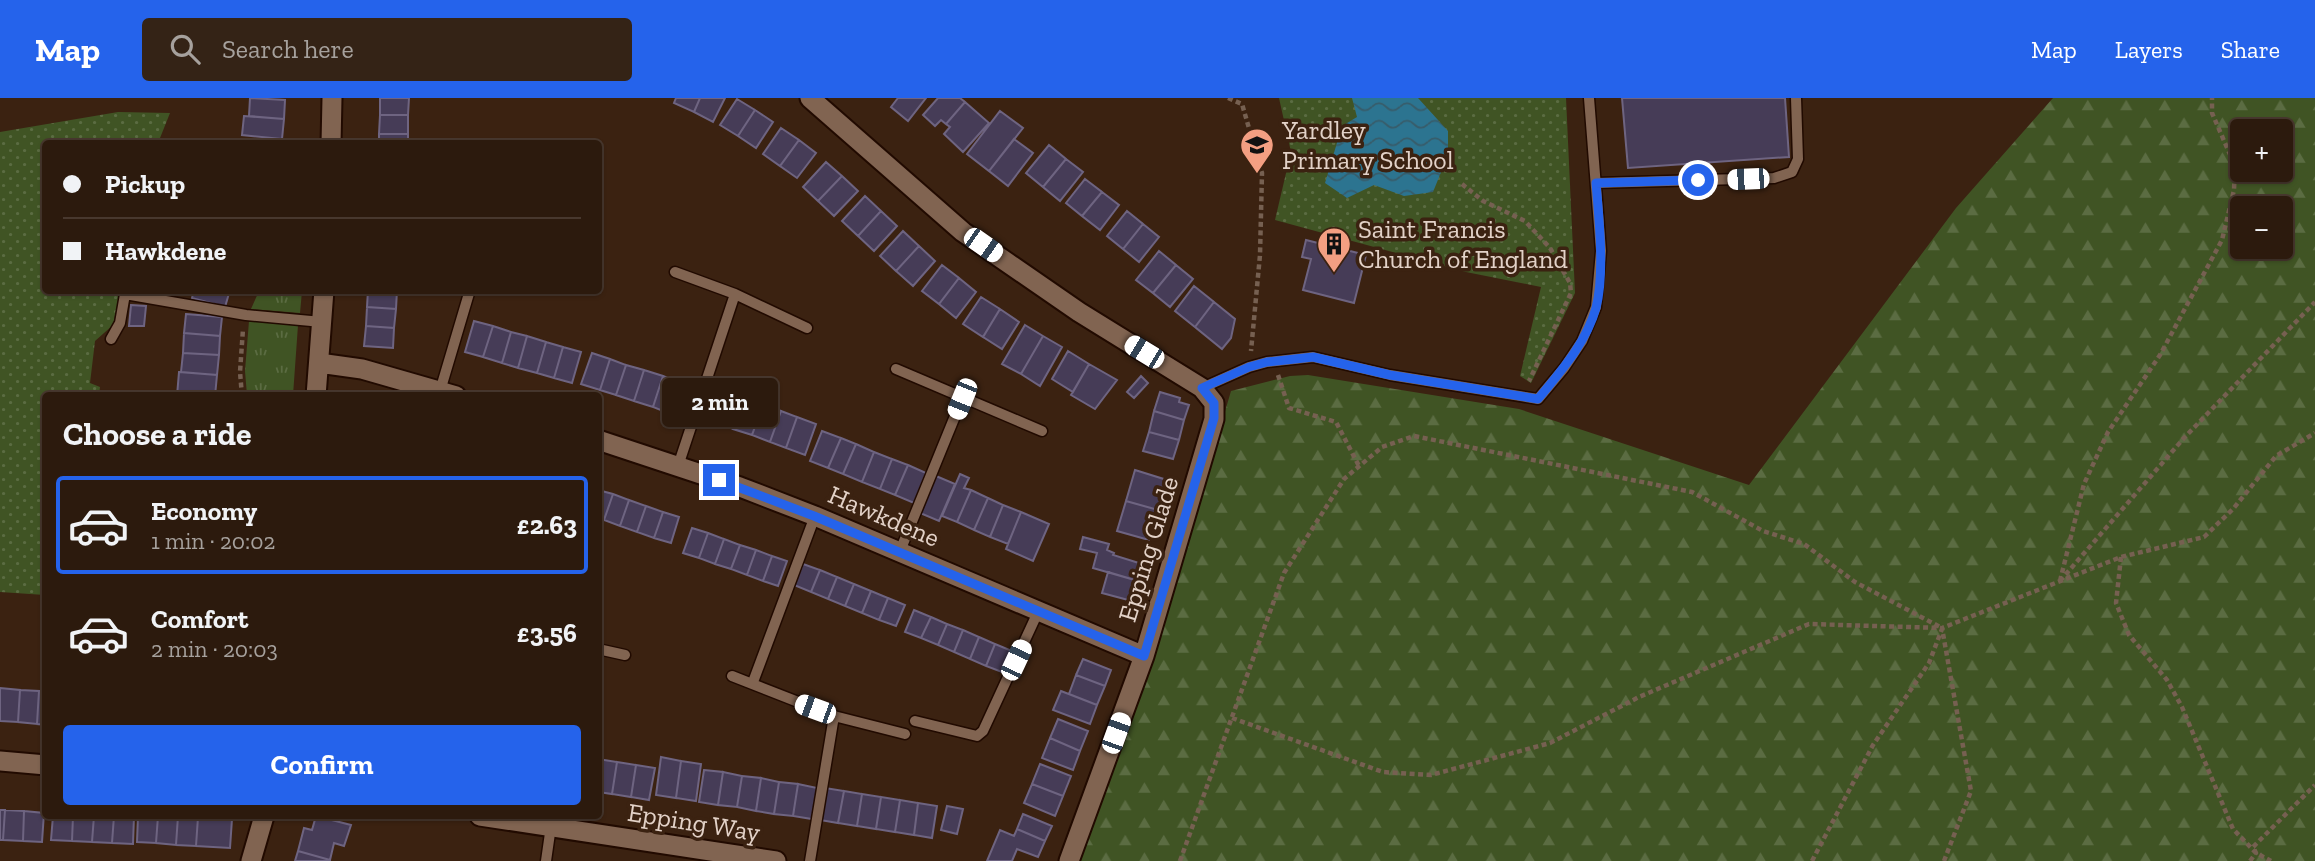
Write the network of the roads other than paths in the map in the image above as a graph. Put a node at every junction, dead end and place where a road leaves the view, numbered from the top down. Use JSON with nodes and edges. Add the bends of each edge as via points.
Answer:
{"nodes":[{"id":1,"x":331,"y":98,"type":"edge"},
{"id":2,"x":810,"y":98,"type":"edge"},
{"id":3,"x":1589,"y":98,"type":"edge"},
{"id":4,"x":1796,"y":98,"type":"edge"},
{"id":5,"x":331,"y":140,"type":"edge"},
{"id":6,"x":1596,"y":183,"type":"junction"},
{"id":7,"x":675,"y":272,"type":"dead end"},
{"id":8,"x":324,"y":294,"type":"edge"},
{"id":9,"x":469,"y":294,"type":"edge"},
{"id":10,"x":735,"y":294,"type":"junction"},
{"id":11,"x":322,"y":322,"type":"junction"},
{"id":12,"x":807,"y":328,"type":"dead end"},
{"id":13,"x":111,"y":339,"type":"dead end"},
{"id":14,"x":318,"y":363,"type":"junction"},
{"id":15,"x":896,"y":369,"type":"dead end"},
{"id":16,"x":1195,"y":383,"type":"junction"},
{"id":17,"x":316,"y":392,"type":"edge"},
{"id":18,"x":444,"y":392,"type":"edge"},
{"id":19,"x":448,"y":392,"type":"edge"},
{"id":20,"x":962,"y":399,"type":"junction"},
{"id":21,"x":1042,"y":431,"type":"dead end"},
{"id":22,"x":602,"y":441,"type":"edge"},
{"id":23,"x":678,"y":466,"type":"junction"},
{"id":24,"x":814,"y":516,"type":"junction"},
{"id":25,"x":900,"y":551,"type":"junction"},
{"id":26,"x":1038,"y":612,"type":"junction"},
{"id":27,"x":602,"y":650,"type":"edge"},
{"id":28,"x":625,"y":655,"type":"dead end"},
{"id":29,"x":1144,"y":656,"type":"junction"},
{"id":30,"x":732,"y":676,"type":"dead end"},
{"id":31,"x":752,"y":682,"type":"junction"},
{"id":32,"x":834,"y":716,"type":"junction"},
{"id":33,"x":915,"y":721,"type":"dead end"},
{"id":34,"x":905,"y":734,"type":"dead end"},
{"id":35,"x":0,"y":761,"type":"edge"},
{"id":36,"x":42,"y":765,"type":"edge"},
{"id":37,"x":263,"y":819,"type":"edge"},
{"id":38,"x":529,"y":819,"type":"edge"},
{"id":39,"x":551,"y":826,"type":"junction"},
{"id":40,"x":251,"y":861,"type":"edge"},
{"id":41,"x":546,"y":861,"type":"edge"},
{"id":42,"x":776,"y":861,"type":"edge"},
{"id":43,"x":810,"y":861,"type":"edge"},
{"id":44,"x":1069,"y":861,"type":"edge"}],
"edges":[{"from":1,"to":5,"type":"street"},
{"from":2,"to":16,"type":"street","via":[[963,232],[1079,312]]},
{"from":3,"to":6,"type":"lane"},
{"from":4,"to":6,"type":"lane","via":[[1798,159],[1792,172],[1774,178]]},
{"from":6,"to":16,"type":"lane","via":[[1601,251],[1596,307],[1582,341],[1538,399],[1390,375],[1313,357],[1273,360]]},
{"from":7,"to":10,"type":"lane"},
{"from":8,"to":11,"type":"street"},
{"from":9,"to":19,"type":"lane"},
{"from":10,"to":12,"type":"lane"},
{"from":10,"to":23,"type":"lane"},
{"from":11,"to":13,"type":"lane","via":[[125,294],[120,323]]},
{"from":11,"to":14,"type":"street"},
{"from":14,"to":17,"type":"street"},
{"from":14,"to":18,"type":"street","via":[[362,369]]},
{"from":15,"to":20,"type":"lane"},
{"from":16,"to":29,"type":"street","name":"Epping Glade","via":[[1214,403],[1214,418]]},
{"from":20,"to":21,"type":"lane"},
{"from":20,"to":25,"type":"lane"},
{"from":22,"to":23,"type":"street","name":"Hawkdene"},
{"from":23,"to":24,"type":"street","name":"Hawkdene"},
{"from":24,"to":25,"type":"street","name":"Hawkdene"},
{"from":24,"to":31,"type":"lane"},
{"from":25,"to":26,"type":"street","name":"Hawkdene"},
{"from":26,"to":29,"type":"street","name":"Hawkdene"},
{"from":26,"to":33,"type":"lane","via":[[983,731],[977,736]]},
{"from":27,"to":28,"type":"lane"},
{"from":29,"to":44,"type":"street","name":"Epping Glade"},
{"from":30,"to":31,"type":"lane"},
{"from":31,"to":32,"type":"lane"},
{"from":32,"to":34,"type":"lane"},
{"from":32,"to":43,"type":"lane"},
{"from":35,"to":36,"type":"street"},
{"from":37,"to":40,"type":"street"},
{"from":38,"to":39,"type":"street","name":"Epping Way"},
{"from":39,"to":41,"type":"lane"},
{"from":39,"to":42,"type":"street","name":"Epping Way"}]}
